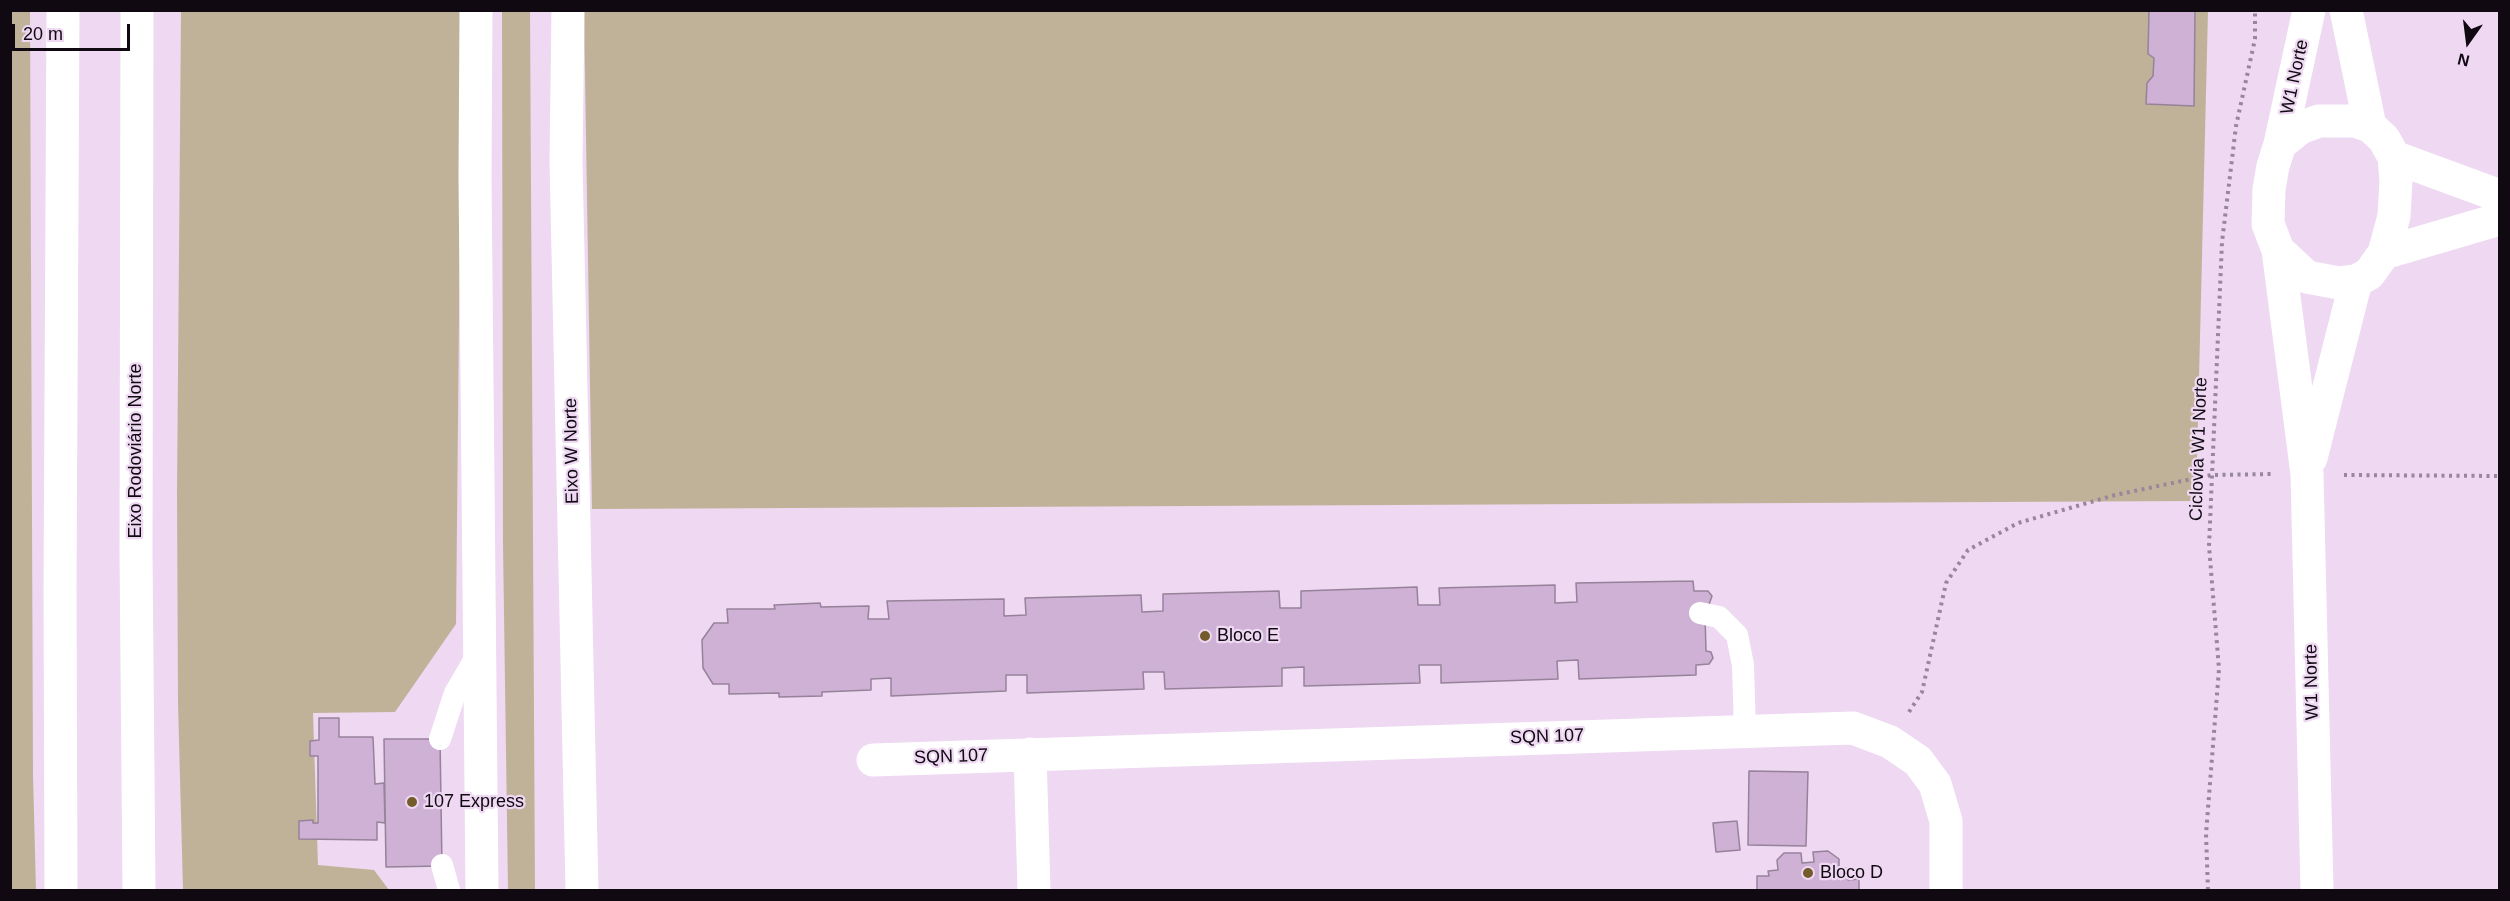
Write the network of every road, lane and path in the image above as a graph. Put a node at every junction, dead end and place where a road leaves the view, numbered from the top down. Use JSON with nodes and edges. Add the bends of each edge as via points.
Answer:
{"nodes":[{"id":1,"x":63,"y":10,"type":"edge"},
{"id":2,"x":137,"y":10,"type":"edge"},
{"id":3,"x":476,"y":10,"type":"edge"},
{"id":4,"x":568,"y":10,"type":"edge"},
{"id":5,"x":2255,"y":10,"type":"edge"},
{"id":6,"x":2309,"y":10,"type":"edge"},
{"id":7,"x":2346,"y":10,"type":"edge"},
{"id":8,"x":2370,"y":126,"type":"junction"},
{"id":9,"x":2280,"y":144,"type":"junction"},
{"id":10,"x":2394,"y":157,"type":"junction"},
{"id":11,"x":2499,"y":196,"type":"edge"},
{"id":12,"x":2499,"y":219,"type":"edge"},
{"id":13,"x":2278,"y":250,"type":"junction"},
{"id":14,"x":2384,"y":253,"type":"junction"},
{"id":15,"x":2356,"y":281,"type":"junction"},
{"id":16,"x":2307,"y":474,"type":"junction"},
{"id":17,"x":2211,"y":475,"type":"junction"},
{"id":18,"x":2499,"y":476,"type":"edge"},
{"id":19,"x":1700,"y":613,"type":"dead end"},
{"id":20,"x":479,"y":651,"type":"junction"},
{"id":21,"x":1745,"y":731,"type":"junction"},
{"id":22,"x":440,"y":739,"type":"dead end"},
{"id":23,"x":1890,"y":742,"type":"junction"},
{"id":24,"x":1030,"y":754,"type":"junction"},
{"id":25,"x":873,"y":760,"type":"dead end"},
{"id":26,"x":442,"y":865,"type":"dead end"},
{"id":27,"x":61,"y":891,"type":"edge"},
{"id":28,"x":139,"y":891,"type":"edge"},
{"id":29,"x":449,"y":891,"type":"edge"},
{"id":30,"x":482,"y":891,"type":"edge"},
{"id":31,"x":582,"y":891,"type":"edge"},
{"id":32,"x":1034,"y":891,"type":"edge"},
{"id":33,"x":1946,"y":891,"type":"edge"},
{"id":34,"x":2208,"y":891,"type":"edge"},
{"id":35,"x":2317,"y":891,"type":"edge"}],
"edges":[{"from":1,"to":27,"type":"main road"},
{"from":2,"to":28,"type":"main road","name":"Eixo Rodoviário Norte"},
{"from":3,"to":20,"type":"main road"},
{"from":4,"to":31,"type":"main road","name":"Eixo W Norte","via":[[566,161]]},
{"from":5,"to":17,"type":"path","name":"Ciclovia W1 Norte","via":[[2255,39],[2236,126],[2222,242]]},
{"from":6,"to":9,"type":"main road","name":"W1 Norte"},
{"from":7,"to":8,"type":"main road"},
{"from":8,"to":9,"type":"main road","via":[[2355,121],[2319,121],[2300,128]]},
{"from":8,"to":10,"type":"main road","via":[[2384,139]]},
{"from":9,"to":13,"type":"main road","via":[[2273,165],[2268,224]]},
{"from":10,"to":11,"type":"main road"},
{"from":10,"to":14,"type":"main road","via":[[2394,216]]},
{"from":12,"to":14,"type":"main road"},
{"from":13,"to":15,"type":"main road","via":[[2307,277],[2339,283]]},
{"from":13,"to":16,"type":"main road","name":"W1 Norte"},
{"from":14,"to":15,"type":"main road","via":[[2369,274]]},
{"from":15,"to":16,"type":"main road","name":"W1 Norte"},
{"from":16,"to":17,"type":"path"},
{"from":16,"to":18,"type":"path"},
{"from":16,"to":35,"type":"main road","name":"W1 Norte"},
{"from":17,"to":23,"type":"path","via":[[2115,495],[2018,523],[1968,550],[1946,583],[1922,692]]},
{"from":17,"to":34,"type":"path","name":"Ciclovia W1 Norte","via":[[2209,546],[2219,669],[2206,834]]},
{"from":19,"to":21,"type":"lane","via":[[1719,617],[1737,635],[1743,665]]},
{"from":20,"to":22,"type":"lane","via":[[455,693]]},
{"from":20,"to":30,"type":"main road"},
{"from":21,"to":23,"type":"main road","name":"SQN 107","via":[[1853,728]]},
{"from":21,"to":24,"type":"main road","name":"SQN 107"},
{"from":23,"to":33,"type":"main road","name":"SQN 107","via":[[1918,761],[1935,784],[1946,821]]},
{"from":24,"to":25,"type":"main road","name":"SQN 107"},
{"from":24,"to":32,"type":"main road"},
{"from":26,"to":29,"type":"lane"}]}
